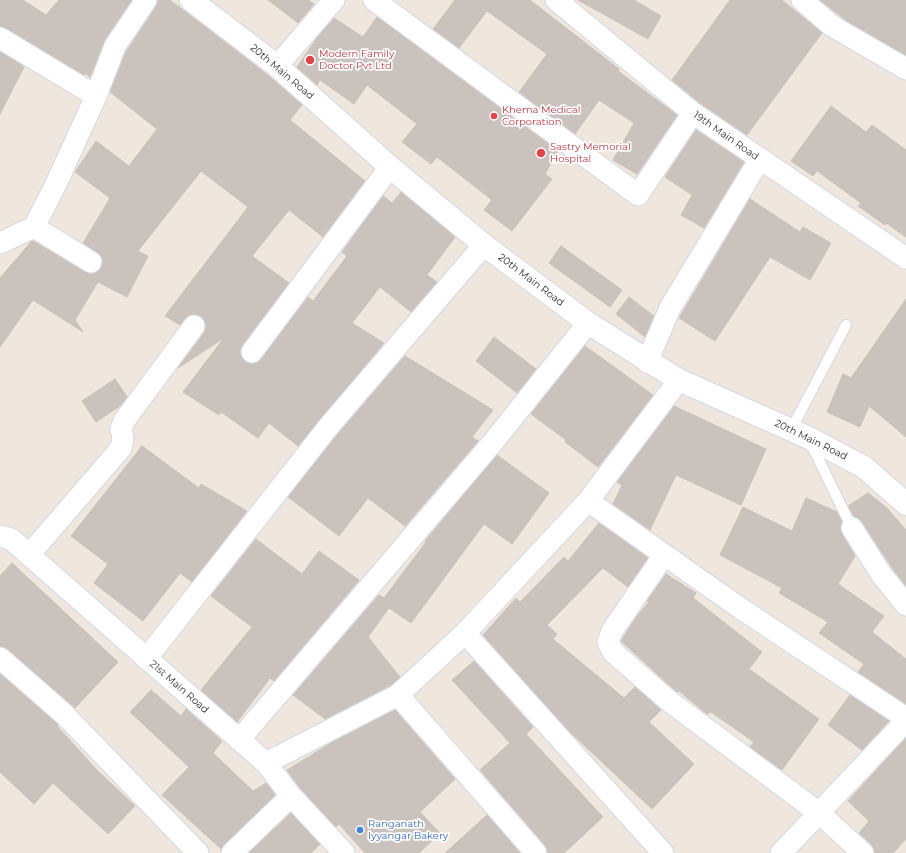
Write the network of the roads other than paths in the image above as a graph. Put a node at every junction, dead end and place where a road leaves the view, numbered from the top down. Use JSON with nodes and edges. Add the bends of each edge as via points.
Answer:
{"nodes":[{"id":1,"x":146,"y":0,"type":"edge"},
{"id":2,"x":191,"y":0,"type":"edge"},
{"id":3,"x":334,"y":0,"type":"edge"},
{"id":4,"x":374,"y":0,"type":"edge"},
{"id":5,"x":556,"y":0,"type":"edge"},
{"id":6,"x":802,"y":0,"type":"edge"},
{"id":7,"x":0,"y":38,"type":"edge"},
{"id":8,"x":277,"y":66,"type":"junction"},
{"id":9,"x":906,"y":69,"type":"edge"},
{"id":10,"x":96,"y":96,"type":"junction"},
{"id":11,"x":693,"y":113,"type":"junction"},
{"id":12,"x":760,"y":159,"type":"junction"},
{"id":13,"x":390,"y":167,"type":"junction"},
{"id":14,"x":34,"y":227,"type":"junction"},
{"id":15,"x":0,"y":243,"type":"edge"},
{"id":16,"x":484,"y":245,"type":"junction"},
{"id":17,"x":906,"y":258,"type":"edge"},
{"id":18,"x":91,"y":262,"type":"dead end"},
{"id":19,"x":588,"y":323,"type":"junction"},
{"id":20,"x":846,"y":325,"type":"dead end"},
{"id":21,"x":194,"y":326,"type":"dead end"},
{"id":22,"x":252,"y":352,"type":"dead end"},
{"id":23,"x":647,"y":362,"type":"junction"},
{"id":24,"x":679,"y":380,"type":"junction"},
{"id":25,"x":799,"y":433,"type":"junction"},
{"id":26,"x":588,"y":501,"type":"junction"},
{"id":27,"x":906,"y":504,"type":"edge"},
{"id":28,"x":852,"y":528,"type":"joint"},
{"id":29,"x":4,"y":543,"type":"edge"},
{"id":30,"x":29,"y":555,"type":"junction"},
{"id":31,"x":664,"y":555,"type":"junction"},
{"id":32,"x":906,"y":605,"type":"edge"},
{"id":33,"x":465,"y":633,"type":"junction"},
{"id":34,"x":0,"y":658,"type":"edge"},
{"id":35,"x":146,"y":659,"type":"junction"},
{"id":36,"x":398,"y":695,"type":"junction"},
{"id":37,"x":906,"y":718,"type":"edge"},
{"id":38,"x":906,"y":721,"type":"edge"},
{"id":39,"x":239,"y":740,"type":"junction"},
{"id":40,"x":266,"y":764,"type":"junction"},
{"id":41,"x":291,"y":796,"type":"junction"},
{"id":42,"x":819,"y":813,"type":"junction"},
{"id":43,"x":198,"y":853,"type":"edge"},
{"id":44,"x":232,"y":853,"type":"edge"},
{"id":45,"x":344,"y":853,"type":"edge"},
{"id":46,"x":536,"y":853,"type":"edge"},
{"id":47,"x":663,"y":853,"type":"edge"},
{"id":48,"x":781,"y":853,"type":"edge"},
{"id":49,"x":863,"y":853,"type":"edge"}],
"edges":[{"from":1,"to":10,"type":"street","via":[[115,46]]},
{"from":2,"to":8,"type":"street","name":"20th Main Road"},
{"from":3,"to":8,"type":"street"},
{"from":4,"to":11,"type":"street","via":[[638,195]]},
{"from":5,"to":11,"type":"street","name":"19th Main Road"},
{"from":6,"to":9,"type":"street","via":[[832,26]]},
{"from":7,"to":10,"type":"street"},
{"from":8,"to":13,"type":"street","name":"20th Main Road"},
{"from":10,"to":14,"type":"street"},
{"from":11,"to":12,"type":"street","name":"19th Main Road"},
{"from":12,"to":17,"type":"street","name":"19th Main Road"},
{"from":12,"to":23,"type":"street","via":[[670,308]]},
{"from":13,"to":16,"type":"street","name":"20th Main Road"},
{"from":13,"to":22,"type":"street"},
{"from":14,"to":15,"type":"street"},
{"from":14,"to":18,"type":"street"},
{"from":16,"to":19,"type":"street","name":"20th Main Road"},
{"from":16,"to":35,"type":"street","via":[[330,426]]},
{"from":19,"to":23,"type":"street","name":"20th Main Road"},
{"from":19,"to":39,"type":"street","via":[[494,441]]},
{"from":20,"to":25,"type":"lane"},
{"from":21,"to":30,"type":"street","via":[[124,421],[120,448]]},
{"from":23,"to":24,"type":"street","name":"20th Main Road"},
{"from":24,"to":25,"type":"street","name":"20th Main Road"},
{"from":24,"to":26,"type":"street"},
{"from":25,"to":27,"type":"street","name":"20th Main Road","via":[[864,467]]},
{"from":25,"to":28,"type":"lane"},
{"from":26,"to":31,"type":"street"},
{"from":26,"to":33,"type":"street"},
{"from":28,"to":32,"type":"street","via":[[881,574]]},
{"from":29,"to":30,"type":"street","name":"21st Main Road"},
{"from":30,"to":35,"type":"street","name":"21st Main Road"},
{"from":31,"to":37,"type":"street"},
{"from":31,"to":42,"type":"street","via":[[612,631],[608,642],[613,652],[669,702]]},
{"from":33,"to":36,"type":"street"},
{"from":33,"to":47,"type":"street"},
{"from":34,"to":43,"type":"street","via":[[64,714]]},
{"from":35,"to":39,"type":"street","name":"21st Main Road"},
{"from":36,"to":40,"type":"street"},
{"from":36,"to":46,"type":"street"},
{"from":38,"to":42,"type":"street"},
{"from":39,"to":40,"type":"street","name":"21st Main Road"},
{"from":40,"to":41,"type":"street","name":"21st Main Road"},
{"from":41,"to":44,"type":"street"},
{"from":41,"to":45,"type":"street","name":"21st Main Road"},
{"from":42,"to":48,"type":"street"},
{"from":42,"to":49,"type":"street"}]}
